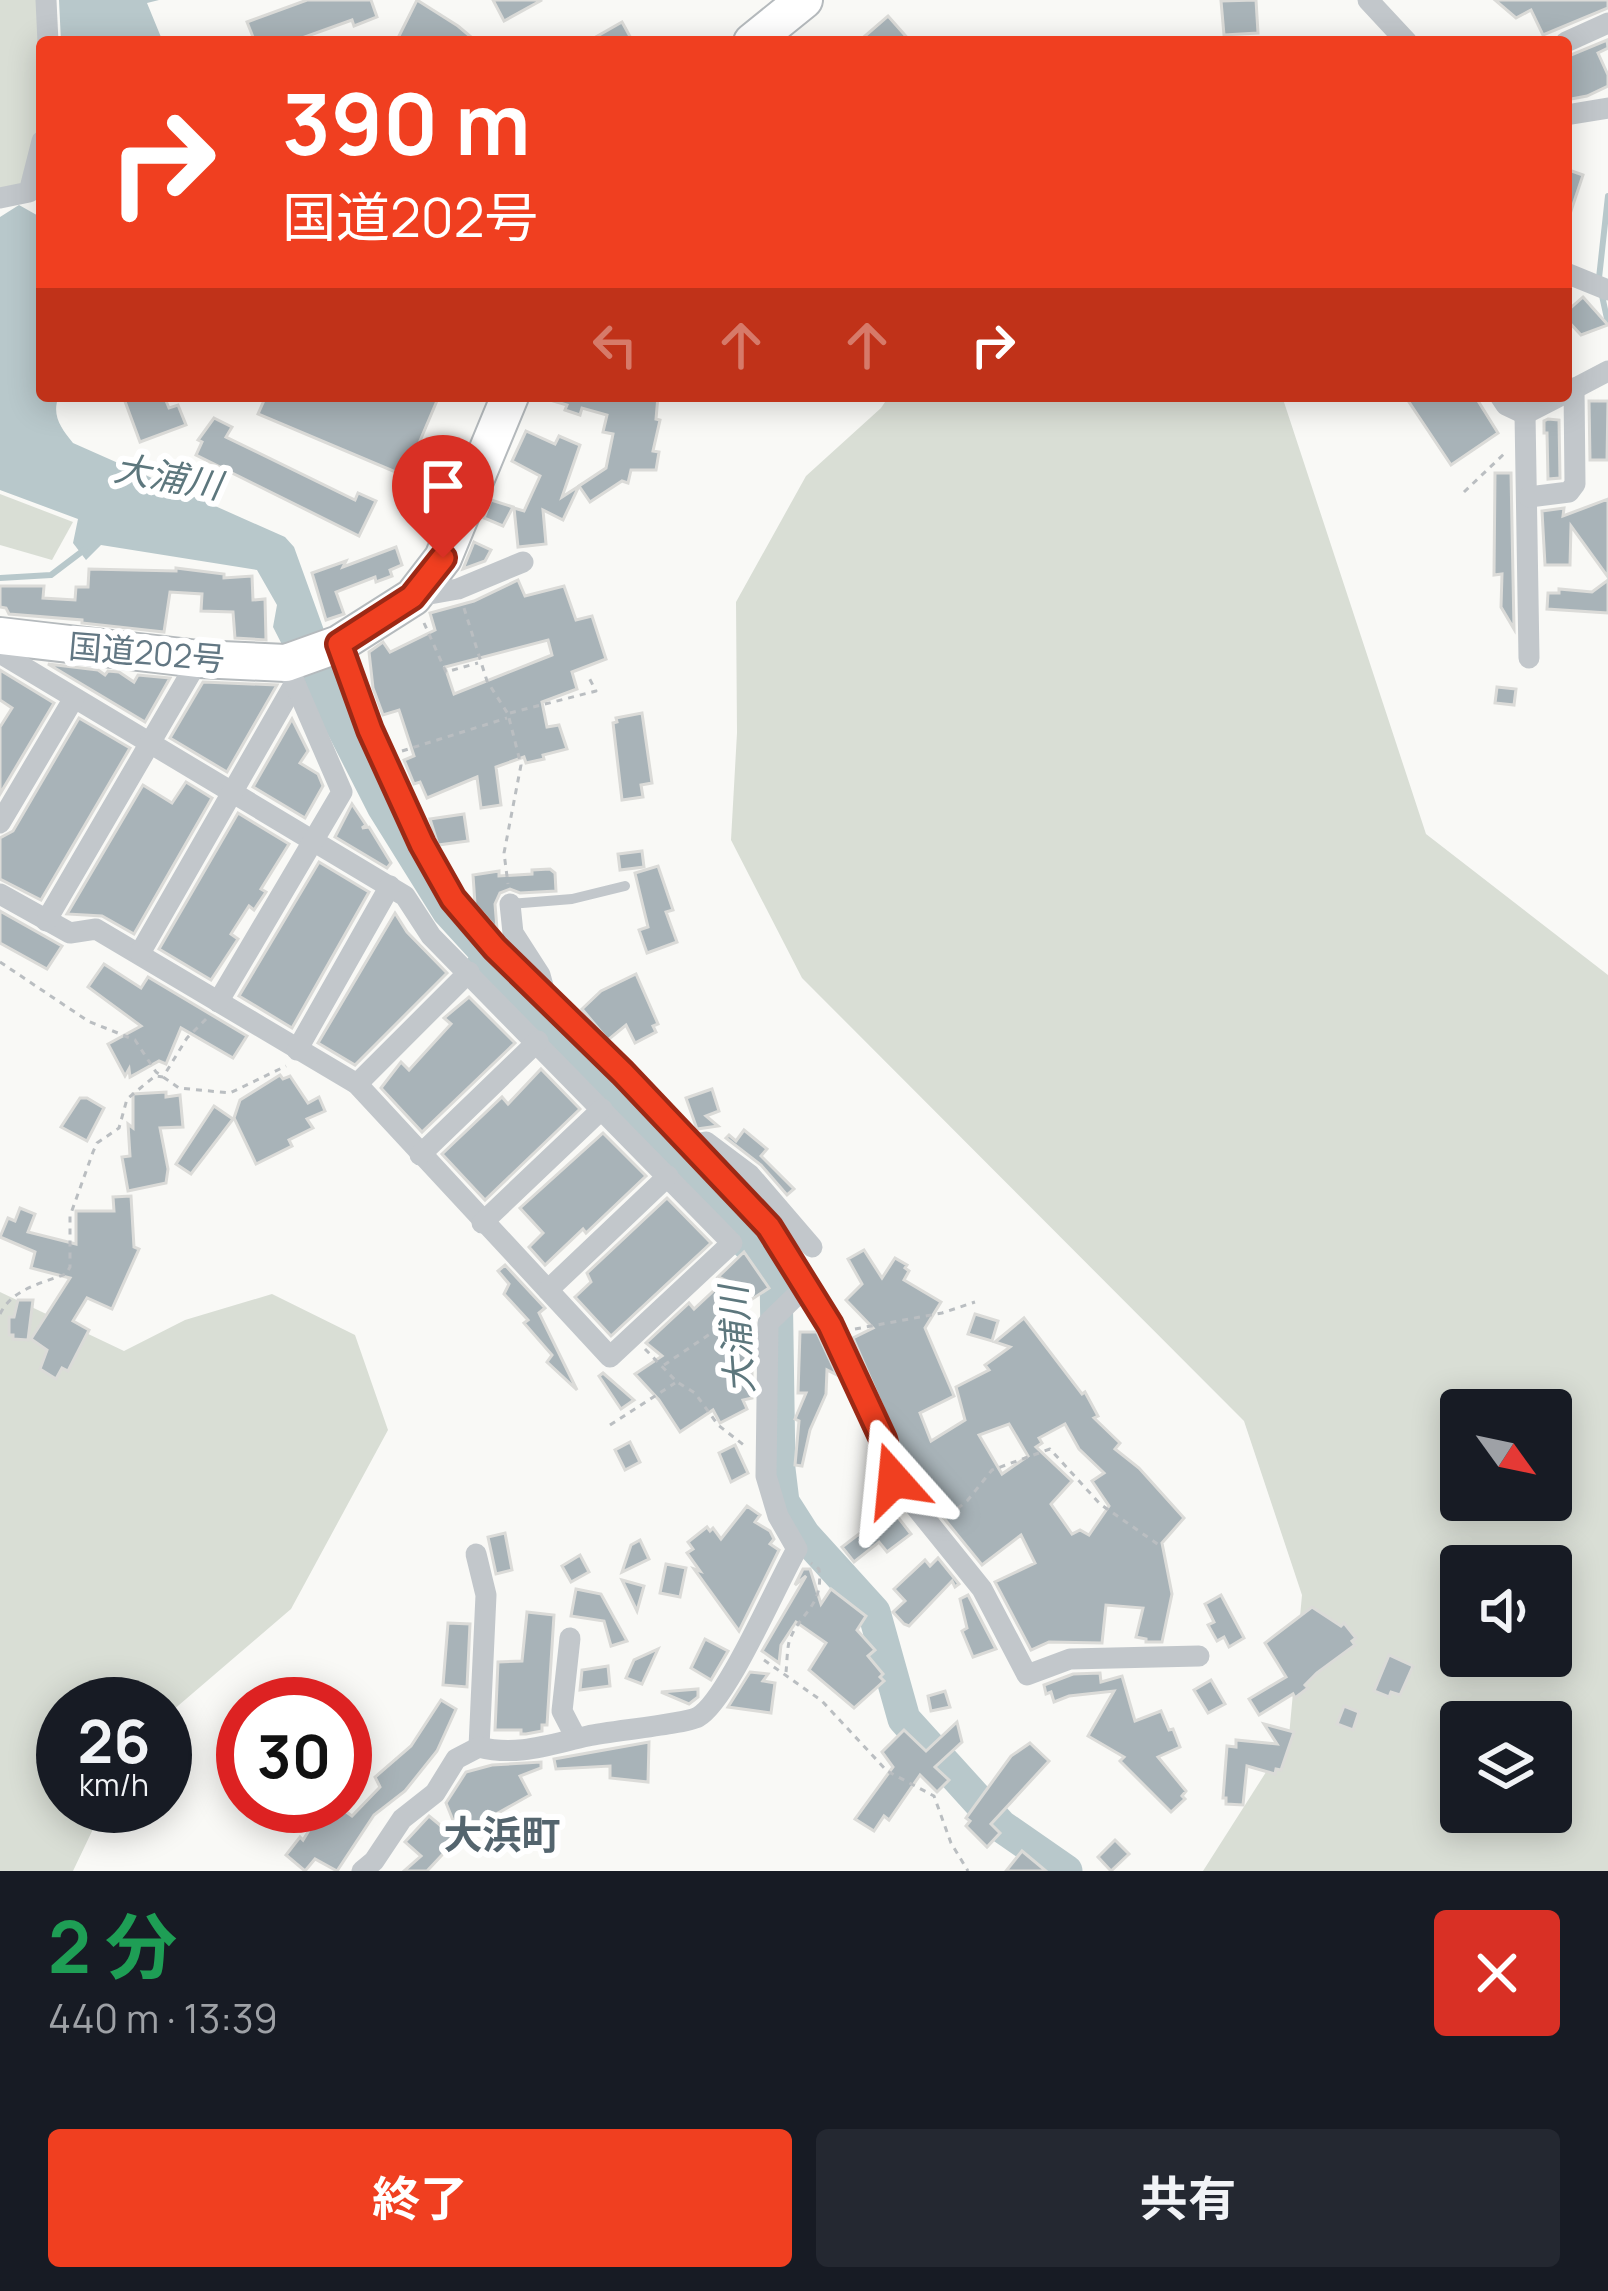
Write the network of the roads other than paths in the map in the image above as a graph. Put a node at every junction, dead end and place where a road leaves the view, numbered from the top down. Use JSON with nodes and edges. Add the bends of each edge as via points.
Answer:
{"nodes":[{"id":1,"x":46,"y":0,"type":"edge"},
{"id":2,"x":804,"y":0,"type":"edge"},
{"id":3,"x":1368,"y":0,"type":"edge"},
{"id":4,"x":1608,"y":23,"type":"edge"},
{"id":5,"x":48,"y":36,"type":"edge"},
{"id":6,"x":759,"y":36,"type":"edge"},
{"id":7,"x":1401,"y":36,"type":"edge"},
{"id":8,"x":1572,"y":39,"type":"edge"},
{"id":9,"x":1608,"y":108,"type":"edge"},
{"id":10,"x":1572,"y":114,"type":"edge"},
{"id":11,"x":36,"y":165,"type":"edge"},
{"id":12,"x":0,"y":198,"type":"edge"},
{"id":13,"x":1572,"y":275,"type":"edge"},
{"id":14,"x":1608,"y":290,"type":"edge"},
{"id":15,"x":1608,"y":371,"type":"edge"},
{"id":16,"x":1572,"y":389,"type":"edge"},
{"id":17,"x":508,"y":402,"type":"edge"},
{"id":18,"x":1504,"y":402,"type":"edge"},
{"id":19,"x":1553,"y":402,"type":"edge"},
{"id":20,"x":1568,"y":402,"type":"edge"},
{"id":21,"x":1526,"y":422,"type":"junction"},
{"id":22,"x":1529,"y":497,"type":"junction"},
{"id":23,"x":523,"y":562,"type":"dead end"},
{"id":24,"x":412,"y":597,"type":"junction"},
{"id":25,"x":339,"y":644,"type":"junction"},
{"id":26,"x":2,"y":645,"type":"edge"},
{"id":27,"x":1528,"y":658,"type":"dead end"},
{"id":28,"x":199,"y":659,"type":"junction"},
{"id":29,"x":292,"y":669,"type":"junction"},
{"id":30,"x":74,"y":698,"type":"junction"},
{"id":31,"x":149,"y":744,"type":"junction"},
{"id":32,"x":233,"y":794,"type":"junction"},
{"id":33,"x":0,"y":823,"type":"edge"},
{"id":34,"x":312,"y":841,"type":"junction"},
{"id":35,"x":390,"y":886,"type":"junction"},
{"id":36,"x":625,"y":886,"type":"dead end"},
{"id":37,"x":0,"y":894,"type":"edge"},
{"id":38,"x":510,"y":904,"type":"joint"},
{"id":39,"x":46,"y":921,"type":"junction"},
{"id":40,"x":513,"y":933,"type":"junction"},
{"id":41,"x":495,"y":948,"type":"junction"},
{"id":42,"x":140,"y":953,"type":"junction"},
{"id":43,"x":469,"y":972,"type":"junction"},
{"id":44,"x":548,"y":1001,"type":"junction"},
{"id":45,"x":218,"y":1002,"type":"junction"},
{"id":46,"x":538,"y":1042,"type":"junction"},
{"id":47,"x":299,"y":1052,"type":"junction"},
{"id":48,"x":356,"y":1084,"type":"junction"},
{"id":49,"x":602,"y":1108,"type":"junction"},
{"id":50,"x":691,"y":1145,"type":"junction"},
{"id":51,"x":420,"y":1156,"type":"junction"},
{"id":52,"x":668,"y":1176,"type":"junction"},
{"id":53,"x":482,"y":1223,"type":"junction"},
{"id":54,"x":812,"y":1247,"type":"dead end"},
{"id":55,"x":804,"y":1288,"type":"junction"},
{"id":56,"x":548,"y":1290,"type":"junction"},
{"id":57,"x":768,"y":1442,"type":"junction"},
{"id":58,"x":793,"y":1443,"type":"dead end"},
{"id":59,"x":476,"y":1554,"type":"dead end"},
{"id":60,"x":570,"y":1637,"type":"dead end"},
{"id":61,"x":1199,"y":1656,"type":"dead end"},
{"id":62,"x":576,"y":1738,"type":"junction"},
{"id":63,"x":479,"y":1748,"type":"junction"},
{"id":64,"x":362,"y":1871,"type":"edge"}],
"edges":[{"from":1,"to":5,"type":"street"},
{"from":2,"to":6,"type":"highway"},
{"from":3,"to":7,"type":"street"},
{"from":4,"to":8,"type":"street"},
{"from":9,"to":10,"type":"street"},
{"from":11,"to":12,"type":"street","via":[[29,192]]},
{"from":13,"to":14,"type":"street"},
{"from":15,"to":16,"type":"street"},
{"from":17,"to":24,"type":"highway","via":[[463,518]]},
{"from":18,"to":21,"type":"street"},
{"from":19,"to":21,"type":"street"},
{"from":20,"to":22,"type":"street","via":[[1575,484],[1569,492]]},
{"from":21,"to":22,"type":"street"},
{"from":22,"to":27,"type":"street"},
{"from":23,"to":24,"type":"street","via":[[458,589]]},
{"from":24,"to":25,"type":"highway"},
{"from":25,"to":29,"type":"highway"},
{"from":25,"to":41,"type":"street","via":[[422,844],[453,899]]},
{"from":26,"to":28,"type":"highway","name":"国道202号"},
{"from":26,"to":30,"type":"street"},
{"from":28,"to":29,"type":"highway","name":"国道202号"},
{"from":28,"to":31,"type":"street"},
{"from":29,"to":32,"type":"street"},
{"from":29,"to":34,"type":"street","via":[[342,791]]},
{"from":30,"to":31,"type":"street"},
{"from":30,"to":33,"type":"street"},
{"from":31,"to":32,"type":"street"},
{"from":31,"to":39,"type":"street"},
{"from":32,"to":34,"type":"street"},
{"from":32,"to":42,"type":"street"},
{"from":34,"to":35,"type":"street"},
{"from":34,"to":45,"type":"street"},
{"from":35,"to":43,"type":"street"},
{"from":35,"to":47,"type":"street"},
{"from":36,"to":38,"type":"lane"},
{"from":37,"to":39,"type":"street"},
{"from":38,"to":40,"type":"street"},
{"from":39,"to":42,"type":"street","via":[[70,933],[96,929]]},
{"from":40,"to":41,"type":"street"},
{"from":40,"to":44,"type":"street"},
{"from":41,"to":44,"type":"street"},
{"from":42,"to":45,"type":"street"},
{"from":43,"to":46,"type":"street"},
{"from":43,"to":48,"type":"street"},
{"from":44,"to":50,"type":"street"},
{"from":45,"to":47,"type":"street"},
{"from":46,"to":49,"type":"street"},
{"from":46,"to":51,"type":"street"},
{"from":47,"to":48,"type":"street"},
{"from":48,"to":51,"type":"street"},
{"from":49,"to":52,"type":"street"},
{"from":49,"to":53,"type":"street"},
{"from":50,"to":54,"type":"street","via":[[706,1142],[750,1175]]},
{"from":50,"to":55,"type":"street","via":[[769,1227]]},
{"from":51,"to":53,"type":"street"},
{"from":52,"to":56,"type":"street"},
{"from":52,"to":56,"type":"street","via":[[732,1243],[634,1337],[610,1358]]},
{"from":53,"to":56,"type":"street"},
{"from":55,"to":57,"type":"street","via":[[768,1323]]},
{"from":55,"to":61,"type":"street","via":[[830,1325],[894,1480],[982,1589],[1027,1675],[1070,1659]]},
{"from":57,"to":58,"type":"street"},
{"from":57,"to":62,"type":"street","via":[[766,1476],[797,1549],[748,1648],[698,1717]]},
{"from":59,"to":63,"type":"street","via":[[486,1595]]},
{"from":60,"to":62,"type":"street","via":[[562,1711]]},
{"from":62,"to":63,"type":"street","via":[[503,1753]]},
{"from":63,"to":64,"type":"street","via":[[456,1759],[436,1793],[402,1820]]}]}
